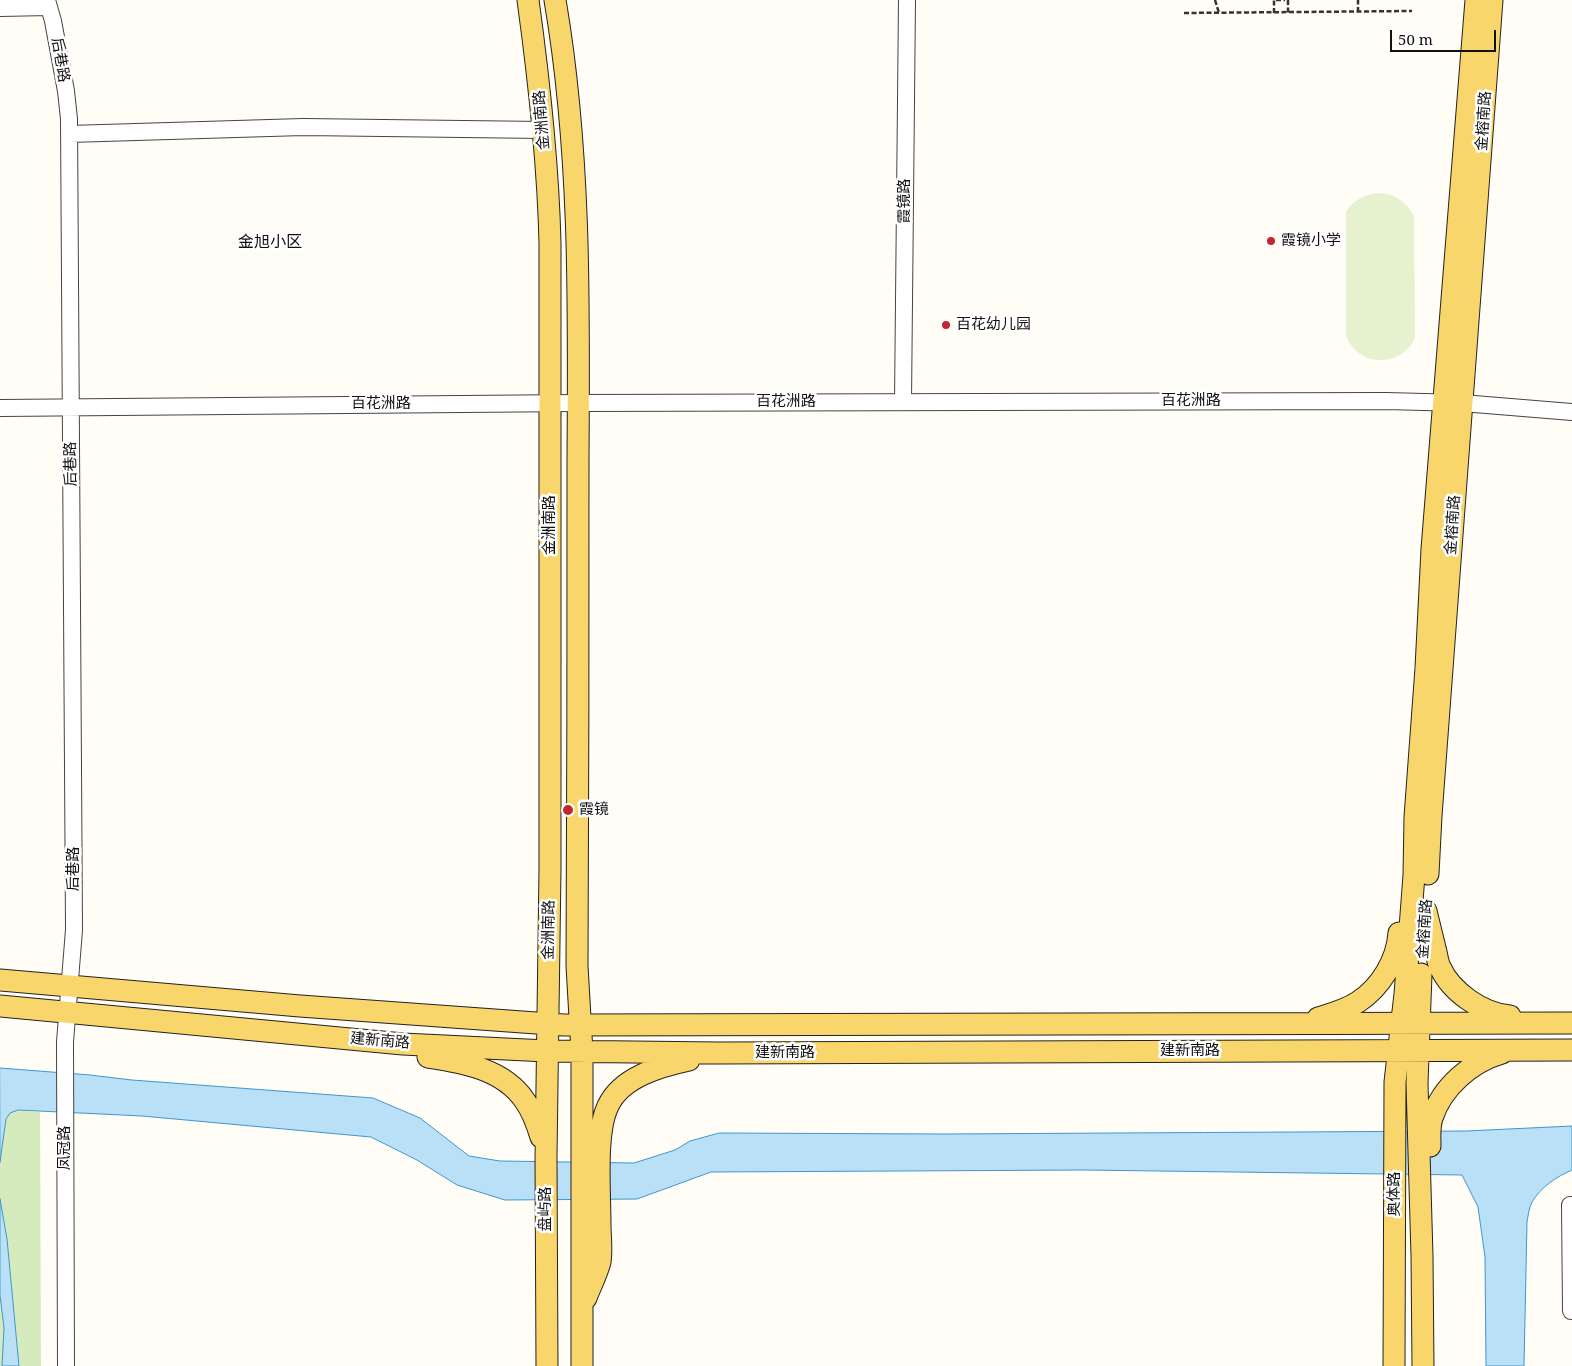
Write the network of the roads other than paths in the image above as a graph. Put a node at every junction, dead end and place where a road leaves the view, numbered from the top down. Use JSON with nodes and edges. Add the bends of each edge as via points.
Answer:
{"nodes":[{"id":1,"x":528,"y":0,"type":"edge"},
{"id":2,"x":555,"y":0,"type":"edge"},
{"id":3,"x":907,"y":0,"type":"edge"},
{"id":4,"x":1476,"y":0,"type":"edge"},
{"id":5,"x":1492,"y":0,"type":"edge"},
{"id":6,"x":48,"y":3,"type":"edge"},
{"id":7,"x":0,"y":8,"type":"edge"},
{"id":8,"x":543,"y":130,"type":"junction"},
{"id":9,"x":69,"y":134,"type":"junction"},
{"id":10,"x":903,"y":401,"type":"junction"},
{"id":11,"x":1453,"y":402,"type":"junction"},
{"id":12,"x":550,"y":403,"type":"junction"},
{"id":13,"x":578,"y":403,"type":"junction"},
{"id":14,"x":70,"y":407,"type":"junction"},
{"id":15,"x":0,"y":408,"type":"edge"},
{"id":16,"x":1572,"y":412,"type":"edge"},
{"id":17,"x":1415,"y":816,"type":"junction"},
{"id":18,"x":1426,"y":911,"type":"junction"},
{"id":19,"x":74,"y":930,"type":"joint"},
{"id":20,"x":0,"y":980,"type":"edge"},
{"id":21,"x":69,"y":986,"type":"junction"},
{"id":22,"x":0,"y":1006,"type":"edge"},
{"id":23,"x":66,"y":1012,"type":"junction"},
{"id":24,"x":1410,"y":1023,"type":"junction"},
{"id":25,"x":1572,"y":1023,"type":"edge"},
{"id":26,"x":547,"y":1024,"type":"junction"},
{"id":27,"x":1297,"y":1024,"type":"junction"},
{"id":28,"x":580,"y":1025,"type":"junction"},
{"id":29,"x":344,"y":1038,"type":"junction"},
{"id":30,"x":1408,"y":1050,"type":"junction"},
{"id":31,"x":1516,"y":1050,"type":"junction"},
{"id":32,"x":1572,"y":1050,"type":"edge"},
{"id":33,"x":547,"y":1051,"type":"junction"},
{"id":34,"x":582,"y":1052,"type":"junction"},
{"id":35,"x":719,"y":1053,"type":"junction"},
{"id":36,"x":546,"y":1158,"type":"junction"},
{"id":37,"x":1572,"y":1204,"type":"edge"},
{"id":38,"x":1422,"y":1256,"type":"junction"},
{"id":39,"x":582,"y":1310,"type":"junction"},
{"id":40,"x":1571,"y":1310,"type":"dead end"},
{"id":41,"x":66,"y":1366,"type":"edge"},
{"id":42,"x":547,"y":1366,"type":"edge"},
{"id":43,"x":582,"y":1366,"type":"edge"},
{"id":44,"x":1394,"y":1366,"type":"edge"},
{"id":45,"x":1423,"y":1366,"type":"edge"}],
"edges":[{"from":1,"to":8,"type":"main road","name":"金洲南路"},
{"from":2,"to":13,"type":"main road","name":"金洲南路","via":[[574,181]]},
{"from":3,"to":10,"type":"street","name":"霞镜路"},
{"from":4,"to":11,"type":"main road","name":"金榕南路"},
{"from":5,"to":11,"type":"main road","name":"金榕南路"},
{"from":6,"to":7,"type":"street"},
{"from":6,"to":9,"type":"street","name":"后巷路","via":[[66,91]]},
{"from":8,"to":9,"type":"street","via":[[303,127]]},
{"from":8,"to":12,"type":"main road","name":"金洲南路","via":[[549,215]]},
{"from":9,"to":14,"type":"street","name":"后巷路"},
{"from":10,"to":11,"type":"street","name":"百花洲路"},
{"from":10,"to":13,"type":"street","name":"百花洲路"},
{"from":11,"to":16,"type":"street","name":"百花洲路"},
{"from":11,"to":17,"type":"main road","name":"金榕南路","via":[[1432,549]]},
{"from":11,"to":18,"type":"main road","name":"金榕南路"},
{"from":12,"to":13,"type":"street","name":"百花洲路"},
{"from":12,"to":14,"type":"street","name":"百花洲路"},
{"from":12,"to":26,"type":"main road","name":"金洲南路"},
{"from":13,"to":28,"type":"main road","name":"金洲南路","via":[[577,966]]},
{"from":14,"to":15,"type":"street","name":"百花洲路"},
{"from":14,"to":19,"type":"street","name":"后巷路"},
{"from":17,"to":24,"type":"main road","name":"金榕南路"},
{"from":17,"to":27,"type":"main road","via":[[1402,875],[1398,945],[1390,966],[1375,987],[1358,1002]]},
{"from":18,"to":24,"type":"main road","name":"金榕南路"},
{"from":18,"to":25,"type":"main road","via":[[1440,966],[1446,978],[1468,1000],[1504,1016]]},
{"from":19,"to":21,"type":"street","name":"凤冠路"},
{"from":20,"to":21,"type":"main road","name":"建新南路"},
{"from":21,"to":23,"type":"street","name":"凤冠路"},
{"from":21,"to":26,"type":"main road","name":"建新南路"},
{"from":22,"to":23,"type":"main road","name":"建新南路"},
{"from":23,"to":29,"type":"main road","name":"建新南路"},
{"from":23,"to":41,"type":"street","name":"凤冠路"},
{"from":24,"to":25,"type":"main road","name":"建新南路"},
{"from":24,"to":27,"type":"main road","name":"建新南路"},
{"from":24,"to":30,"type":"main road","name":"奥体路"},
{"from":26,"to":28,"type":"main road","name":"建新南路"},
{"from":26,"to":33,"type":"main road","name":"金洲南路"},
{"from":27,"to":28,"type":"main road","name":"建新南路"},
{"from":28,"to":34,"type":"main road","name":"金洲南路"},
{"from":29,"to":33,"type":"main road","name":"建新南路"},
{"from":29,"to":36,"type":"main road","via":[[463,1063],[498,1077],[525,1100],[536,1120]]},
{"from":30,"to":31,"type":"main road","name":"建新南路"},
{"from":30,"to":35,"type":"main road","name":"建新南路"},
{"from":30,"to":38,"type":"main road","name":"奥体路","via":[[1418,1142]]},
{"from":30,"to":44,"type":"main road","name":"奥体路","via":[[1396,1082]]},
{"from":31,"to":32,"type":"main road","name":"建新南路"},
{"from":31,"to":38,"type":"main road","via":[[1481,1061],[1460,1077],[1440,1100],[1430,1129]]},
{"from":33,"to":34,"type":"main road","name":"建新南路"},
{"from":33,"to":36,"type":"main road","name":"盘屿路"},
{"from":34,"to":35,"type":"main road","name":"建新南路"},
{"from":34,"to":39,"type":"main road"},
{"from":35,"to":39,"type":"main road","via":[[644,1074],[630,1082],[608,1104],[600,1138],[600,1262]]},
{"from":36,"to":42,"type":"main road","name":"盘屿路"},
{"from":37,"to":40,"type":"street"},
{"from":38,"to":45,"type":"main road","name":"奥体路"},
{"from":39,"to":43,"type":"main road"}]}
